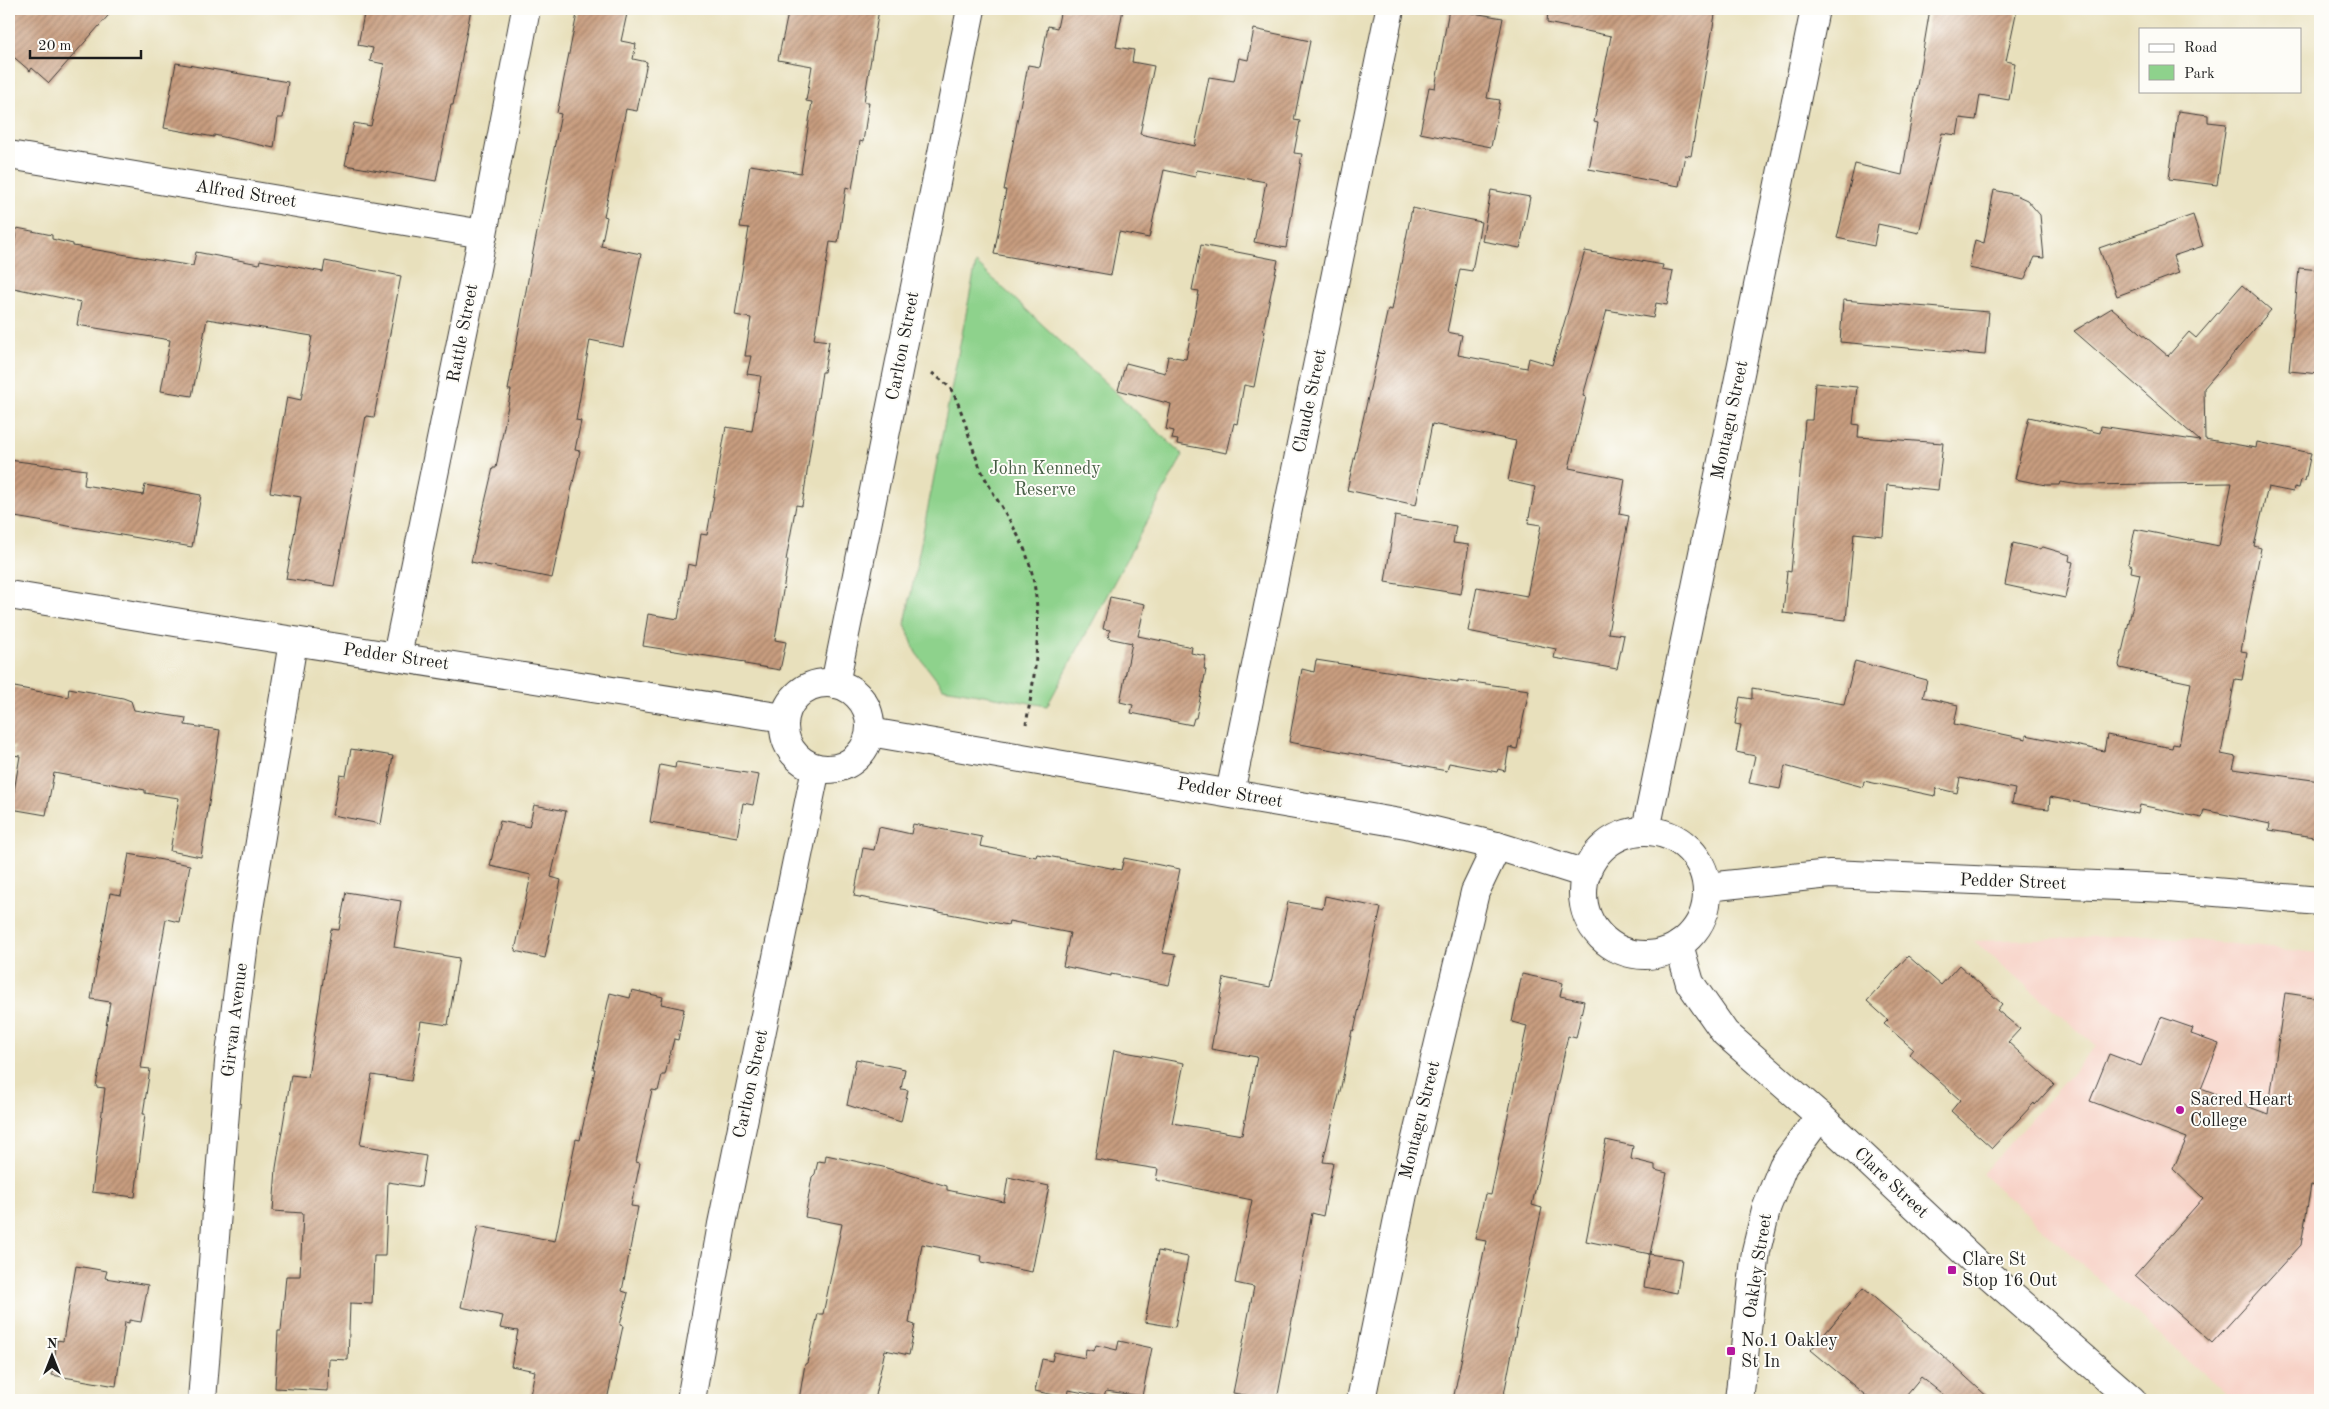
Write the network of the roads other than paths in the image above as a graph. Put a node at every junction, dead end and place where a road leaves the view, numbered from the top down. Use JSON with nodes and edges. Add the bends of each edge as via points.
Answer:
{"nodes":[{"id":1,"x":526,"y":9,"type":"edge"},
{"id":2,"x":971,"y":9,"type":"edge"},
{"id":3,"x":1390,"y":9,"type":"edge"},
{"id":4,"x":1815,"y":9,"type":"edge"},
{"id":5,"x":9,"y":155,"type":"edge"},
{"id":6,"x":483,"y":234,"type":"junction"},
{"id":7,"x":9,"y":595,"type":"edge"},
{"id":8,"x":293,"y":642,"type":"junction"},
{"id":9,"x":397,"y":656,"type":"junction"},
{"id":10,"x":835,"y":684,"type":"junction"},
{"id":11,"x":784,"y":718,"type":"junction"},
{"id":12,"x":870,"y":732,"type":"junction"},
{"id":13,"x":816,"y":768,"type":"junction"},
{"id":14,"x":1230,"y":793,"type":"junction"},
{"id":15,"x":1646,"y":830,"type":"junction"},
{"id":16,"x":1497,"y":846,"type":"junction"},
{"id":17,"x":1586,"y":874,"type":"junction"},
{"id":18,"x":1707,"y":887,"type":"junction"},
{"id":19,"x":2320,"y":901,"type":"edge"},
{"id":20,"x":1679,"y":945,"type":"junction"},
{"id":21,"x":1820,"y":1116,"type":"junction"},
{"id":22,"x":202,"y":1400,"type":"edge"},
{"id":23,"x":692,"y":1400,"type":"edge"},
{"id":24,"x":1361,"y":1400,"type":"edge"},
{"id":25,"x":1739,"y":1400,"type":"edge"},
{"id":26,"x":2132,"y":1400,"type":"edge"}],
"edges":[{"from":1,"to":6,"type":"street","name":"Rattle Street"},
{"from":2,"to":10,"type":"street","name":"Carlton Street"},
{"from":3,"to":14,"type":"street","name":"Claude Street"},
{"from":4,"to":15,"type":"street","name":"Montagu Street"},
{"from":5,"to":6,"type":"street","name":"Alfred Street"},
{"from":6,"to":9,"type":"street","name":"Rattle Street"},
{"from":7,"to":8,"type":"street","name":"Pedder Street"},
{"from":8,"to":9,"type":"street","name":"Pedder Street"},
{"from":8,"to":22,"type":"street","name":"Girvan Avenue","via":[[246,927],[229,1062]]},
{"from":9,"to":11,"type":"street","name":"Pedder Street"},
{"from":10,"to":11,"type":"street","via":[[813,685],[802,690],[787,707]]},
{"from":10,"to":12,"type":"street","via":[[847,688],[866,706]]},
{"from":11,"to":13,"type":"street","via":[[786,743],[803,763]]},
{"from":12,"to":13,"type":"street","via":[[864,749],[851,762],[828,770]]},
{"from":12,"to":14,"type":"street","name":"Pedder Street"},
{"from":13,"to":23,"type":"street","name":"Carlton Street","via":[[722,1224]]},
{"from":14,"to":16,"type":"street","name":"Pedder Street","via":[[1406,824]]},
{"from":15,"to":17,"type":"street","via":[[1609,842],[1594,856]]},
{"from":15,"to":18,"type":"street","via":[[1680,842],[1693,854]]},
{"from":16,"to":17,"type":"street","name":"Pedder Street"},
{"from":16,"to":24,"type":"street","name":"Montagu Street","via":[[1475,892],[1404,1189]]},
{"from":17,"to":20,"type":"street","via":[[1582,893],[1585,911],[1607,942],[1624,951],[1642,955],[1661,953]]},
{"from":18,"to":19,"type":"street","name":"Pedder Street","via":[[1830,874],[2168,888]]},
{"from":18,"to":20,"type":"street","via":[[1701,920]]},
{"from":20,"to":21,"type":"street","name":"Clare Street","via":[[1690,984],[1725,1033]]},
{"from":21,"to":25,"type":"street","name":"Oakley Street","via":[[1783,1166],[1767,1206],[1756,1251]]},
{"from":21,"to":26,"type":"street","name":"Clare Street","via":[[1989,1275]]}]}
